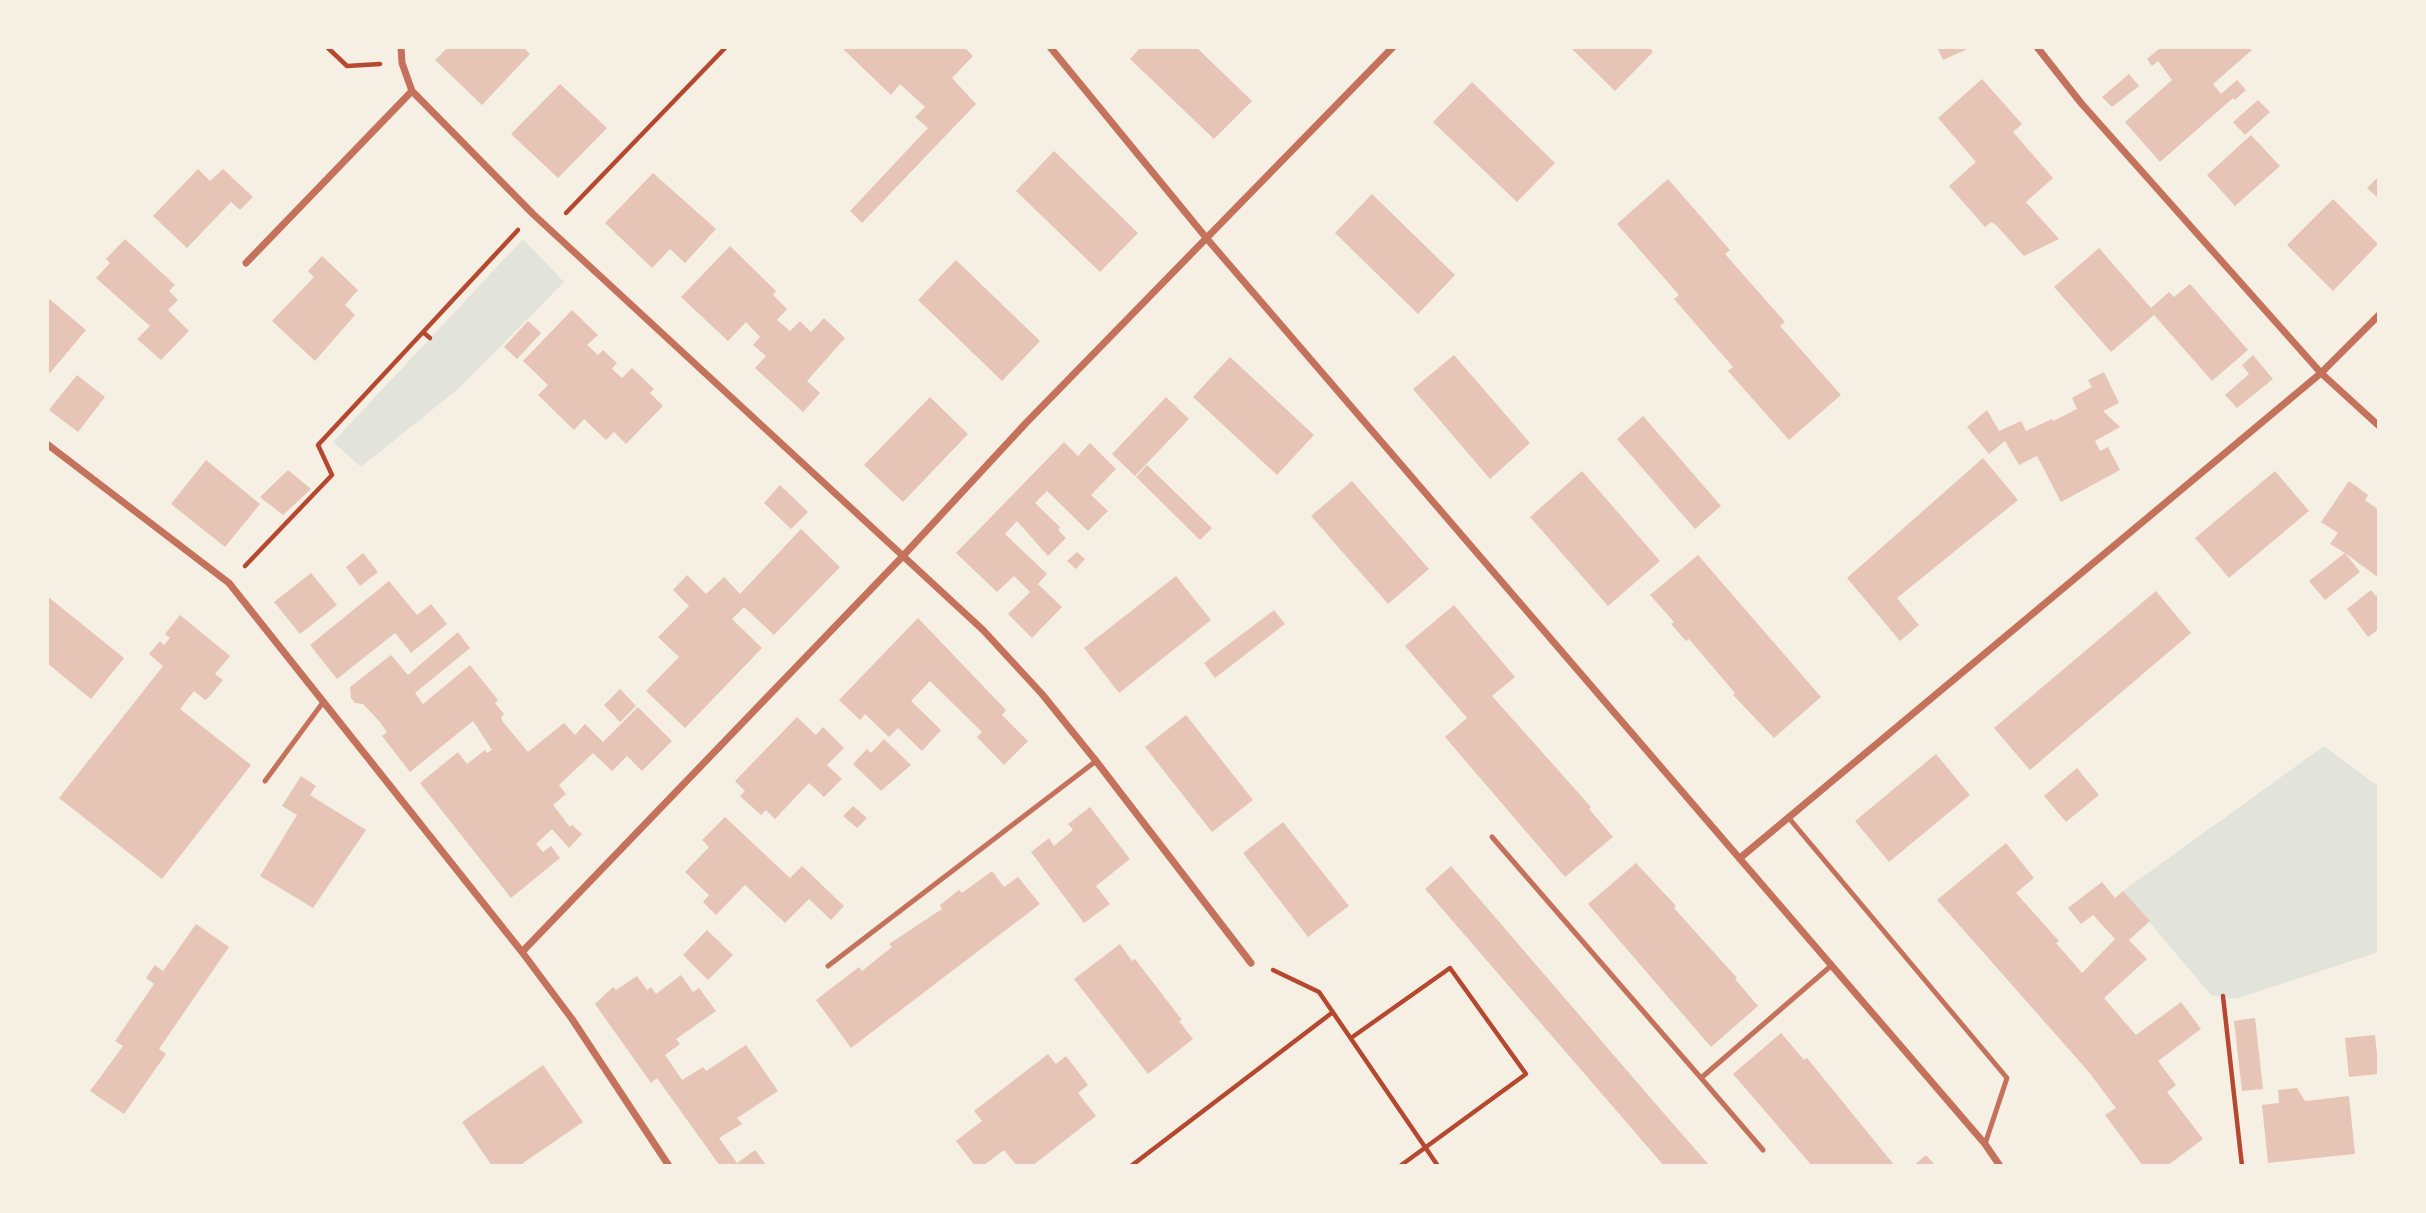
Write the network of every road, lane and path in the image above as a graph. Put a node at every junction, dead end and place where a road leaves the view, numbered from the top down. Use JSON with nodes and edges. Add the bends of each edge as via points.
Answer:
{"nodes":[{"id":1,"x":327,"y":47,"type":"edge"},
{"id":2,"x":401,"y":47,"type":"edge"},
{"id":3,"x":726,"y":47,"type":"edge"},
{"id":4,"x":1050,"y":47,"type":"edge"},
{"id":5,"x":1393,"y":47,"type":"edge"},
{"id":6,"x":2036,"y":47,"type":"edge"},
{"id":7,"x":402,"y":63,"type":"junction"},
{"id":8,"x":412,"y":91,"type":"junction"},
{"id":9,"x":533,"y":214,"type":"junction"},
{"id":10,"x":550,"y":230,"type":"junction"},
{"id":11,"x":1208,"y":240,"type":"junction"},
{"id":12,"x":246,"y":263,"type":"dead end"},
{"id":13,"x":2379,"y":315,"type":"edge"},
{"id":14,"x":424,"y":333,"type":"junction"},
{"id":15,"x":430,"y":338,"type":"dead end"},
{"id":16,"x":2321,"y":373,"type":"junction"},
{"id":17,"x":2379,"y":426,"type":"edge"},
{"id":18,"x":47,"y":444,"type":"edge"},
{"id":19,"x":902,"y":557,"type":"junction"},
{"id":20,"x":229,"y":583,"type":"junction"},
{"id":21,"x":324,"y":701,"type":"junction"},
{"id":22,"x":1096,"y":761,"type":"junction"},
{"id":23,"x":265,"y":781,"type":"dead end"},
{"id":24,"x":1788,"y":817,"type":"junction"},
{"id":25,"x":1492,"y":837,"type":"dead end"},
{"id":26,"x":1740,"y":858,"type":"junction"},
{"id":27,"x":522,"y":952,"type":"junction"},
{"id":28,"x":1251,"y":963,"type":"joint"},
{"id":29,"x":1832,"y":965,"type":"junction"},
{"id":30,"x":828,"y":966,"type":"dead end"},
{"id":31,"x":2223,"y":996,"type":"dead end"},
{"id":32,"x":1333,"y":1012,"type":"junction"},
{"id":33,"x":1351,"y":1038,"type":"junction"},
{"id":34,"x":1701,"y":1078,"type":"junction"},
{"id":35,"x":1985,"y":1144,"type":"junction"},
{"id":36,"x":1425,"y":1147,"type":"junction"},
{"id":37,"x":1763,"y":1150,"type":"dead end"},
{"id":38,"x":668,"y":1166,"type":"edge"},
{"id":39,"x":1132,"y":1166,"type":"edge"},
{"id":40,"x":1400,"y":1166,"type":"edge"},
{"id":41,"x":1438,"y":1166,"type":"edge"},
{"id":42,"x":2000,"y":1166,"type":"edge"},
{"id":43,"x":2242,"y":1166,"type":"edge"}],
"edges":[{"from":1,"to":7,"type":"path","via":[[347,66]]},
{"from":2,"to":7,"type":"street"},
{"from":3,"to":10,"type":"path"},
{"from":4,"to":11,"type":"street"},
{"from":5,"to":11,"type":"street"},
{"from":6,"to":16,"type":"street"},
{"from":7,"to":8,"type":"street"},
{"from":8,"to":9,"type":"street"},
{"from":8,"to":12,"type":"street"},
{"from":9,"to":10,"type":"street"},
{"from":9,"to":14,"type":"path"},
{"from":10,"to":19,"type":"street"},
{"from":11,"to":19,"type":"street","via":[[1026,423]]},
{"from":11,"to":26,"type":"street"},
{"from":13,"to":16,"type":"street"},
{"from":14,"to":15,"type":"path"},
{"from":14,"to":20,"type":"path","via":[[318,445],[332,475]]},
{"from":16,"to":17,"type":"street"},
{"from":16,"to":24,"type":"street"},
{"from":18,"to":20,"type":"street"},
{"from":19,"to":22,"type":"street","via":[[983,630]]},
{"from":19,"to":27,"type":"street"},
{"from":20,"to":21,"type":"street"},
{"from":21,"to":23,"type":"lane"},
{"from":21,"to":27,"type":"street"},
{"from":22,"to":28,"type":"street"},
{"from":22,"to":30,"type":"lane"},
{"from":24,"to":26,"type":"street"},
{"from":24,"to":35,"type":"lane","via":[[2007,1078]]},
{"from":25,"to":34,"type":"lane"},
{"from":26,"to":29,"type":"street"},
{"from":27,"to":38,"type":"street","via":[[572,1019]]},
{"from":28,"to":32,"type":"path","via":[[1319,992]]},
{"from":29,"to":34,"type":"lane"},
{"from":29,"to":35,"type":"street"},
{"from":31,"to":43,"type":"path"},
{"from":32,"to":33,"type":"path"},
{"from":32,"to":39,"type":"path"},
{"from":33,"to":36,"type":"path"},
{"from":33,"to":36,"type":"path","via":[[1450,968],[1526,1074]]},
{"from":34,"to":37,"type":"lane"},
{"from":35,"to":42,"type":"street"},
{"from":36,"to":40,"type":"path"},
{"from":36,"to":41,"type":"path"}]}
